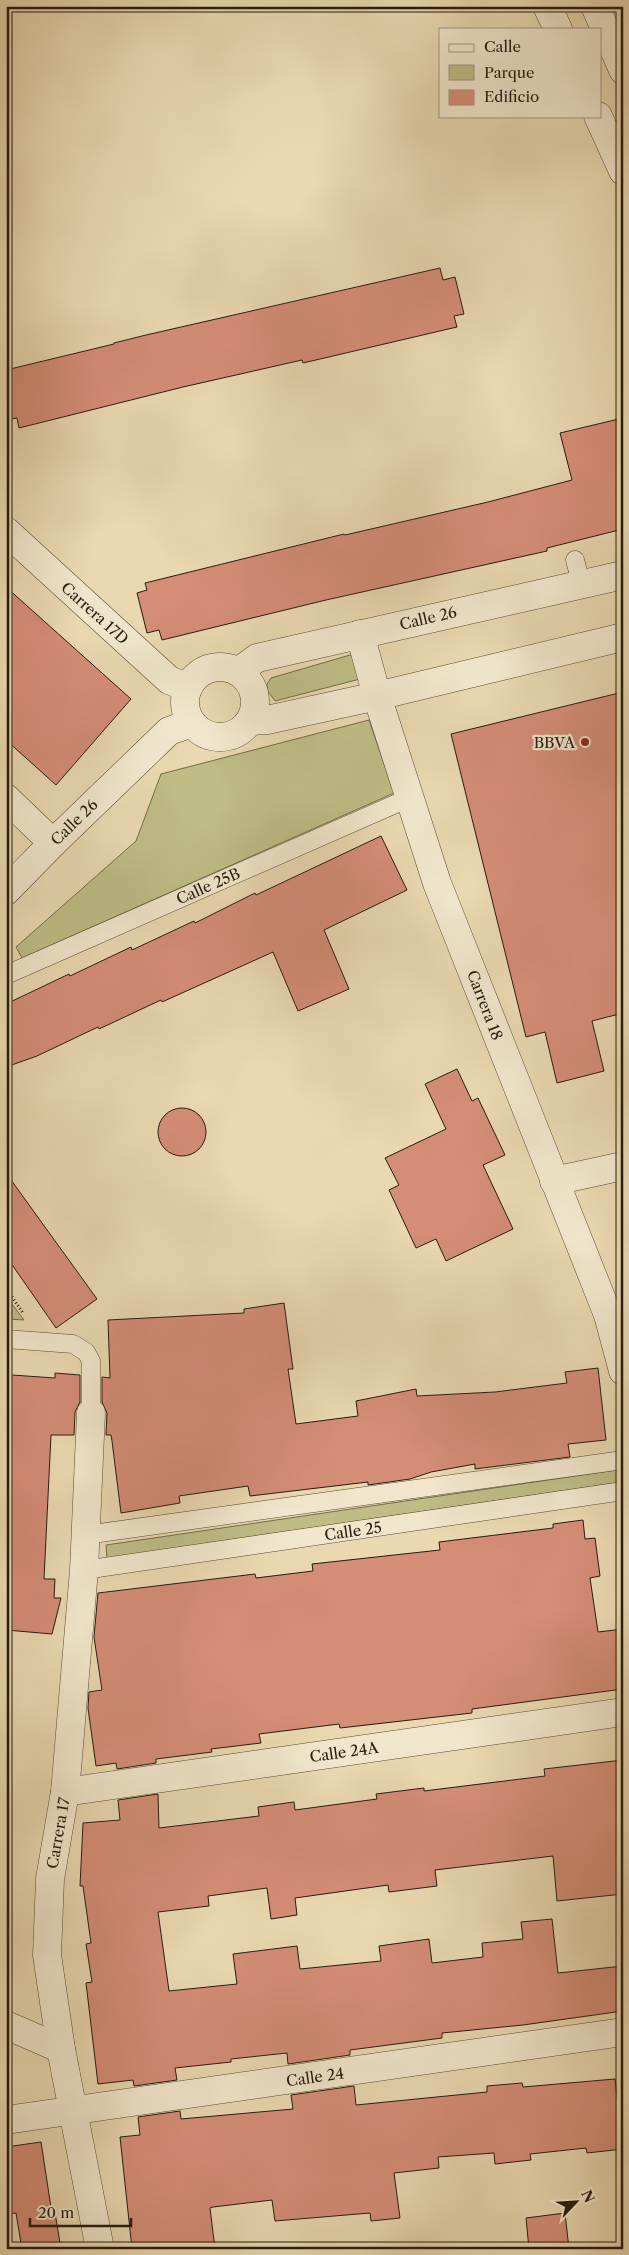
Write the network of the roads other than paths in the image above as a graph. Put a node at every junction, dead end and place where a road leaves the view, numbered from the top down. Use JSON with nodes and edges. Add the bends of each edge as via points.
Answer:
{"nodes":[{"id":1,"x":547,"y":6,"type":"edge"},
{"id":2,"x":595,"y":6,"type":"edge"},
{"id":3,"x":558,"y":28,"type":"edge"},
{"id":4,"x":623,"y":70,"type":"edge"},
{"id":5,"x":599,"y":118,"type":"edge"},
{"id":6,"x":623,"y":171,"type":"edge"},
{"id":7,"x":6,"y":531,"type":"edge"},
{"id":8,"x":623,"y":575,"type":"edge"},
{"id":9,"x":360,"y":634,"type":"junction"},
{"id":10,"x":623,"y":637,"type":"edge"},
{"id":11,"x":238,"y":672,"type":"junction"},
{"id":12,"x":188,"y":688,"type":"junction"},
{"id":13,"x":377,"y":696,"type":"junction"},
{"id":14,"x":250,"y":721,"type":"junction"},
{"id":15,"x":192,"y":723,"type":"junction"},
{"id":16,"x":6,"y":798,"type":"edge"},
{"id":17,"x":409,"y":798,"type":"junction"},
{"id":18,"x":53,"y":843,"type":"junction"},
{"id":19,"x":6,"y":891,"type":"edge"},
{"id":20,"x":6,"y":975,"type":"edge"},
{"id":21,"x":623,"y":1166,"type":"edge"},
{"id":22,"x":554,"y":1182,"type":"junction"},
{"id":23,"x":6,"y":1339,"type":"edge"},
{"id":24,"x":623,"y":1371,"type":"edge"},
{"id":25,"x":91,"y":1413,"type":"joint"},
{"id":26,"x":623,"y":1460,"type":"edge"},
{"id":27,"x":623,"y":1491,"type":"edge"},
{"id":28,"x":85,"y":1535,"type":"junction"},
{"id":29,"x":84,"y":1570,"type":"junction"},
{"id":30,"x":623,"y":1712,"type":"edge"},
{"id":31,"x":65,"y":1792,"type":"junction"},
{"id":32,"x":6,"y":2025,"type":"edge"},
{"id":33,"x":623,"y":2032,"type":"edge"},
{"id":34,"x":61,"y":2049,"type":"junction"},
{"id":35,"x":74,"y":2112,"type":"junction"},
{"id":36,"x":6,"y":2120,"type":"edge"},
{"id":37,"x":100,"y":2249,"type":"edge"}],
"edges":[{"from":1,"to":3,"type":"street"},
{"from":2,"to":4,"type":"street"},
{"from":5,"to":6,"type":"street"},
{"from":7,"to":12,"type":"street","name":"Carrera 17D","via":[[169,680]]},
{"from":8,"to":9,"type":"street","name":"Calle 26","via":[[578,572]]},
{"from":9,"to":11,"type":"street","name":"Calle 26","via":[[257,658]]},
{"from":9,"to":13,"type":"street","name":"Carrera 18"},
{"from":10,"to":13,"type":"street"},
{"from":11,"to":12,"type":"street","via":[[215,667],[194,678]]},
{"from":11,"to":14,"type":"street","via":[[247,679],[255,699]]},
{"from":12,"to":15,"type":"street","via":[[185,700]]},
{"from":13,"to":14,"type":"street"},
{"from":13,"to":17,"type":"street","name":"Carrera 18"},
{"from":14,"to":15,"type":"street","via":[[242,730],[222,737],[206,734]]},
{"from":15,"to":18,"type":"street","name":"Calle 26","via":[[169,731]]},
{"from":16,"to":18,"type":"street"},
{"from":17,"to":20,"type":"lane","name":"Calle 25B"},
{"from":17,"to":22,"type":"street","name":"Carrera 18","via":[[437,883]]},
{"from":18,"to":19,"type":"street","name":"Calle 26"},
{"from":21,"to":22,"type":"street"},
{"from":22,"to":24,"type":"street","name":"Carrera 18","via":[[608,1314]]},
{"from":23,"to":25,"type":"lane","via":[[74,1344],[86,1352],[91,1361]]},
{"from":25,"to":28,"type":"street","name":"Carrera 17"},
{"from":26,"to":28,"type":"lane"},
{"from":27,"to":29,"type":"lane","name":"Calle 25"},
{"from":28,"to":29,"type":"street","name":"Carrera 17"},
{"from":29,"to":31,"type":"street","name":"Carrera 17"},
{"from":30,"to":31,"type":"street","name":"Calle 24A"},
{"from":31,"to":34,"type":"street","name":"Carrera 17","via":[[50,1879],[47,1955]]},
{"from":32,"to":34,"type":"street"},
{"from":33,"to":35,"type":"street","name":"Calle 24"},
{"from":34,"to":35,"type":"street","name":"Carrera 17"},
{"from":35,"to":36,"type":"street","name":"Calle 24"},
{"from":35,"to":37,"type":"street","name":"Carrera 17"}]}
